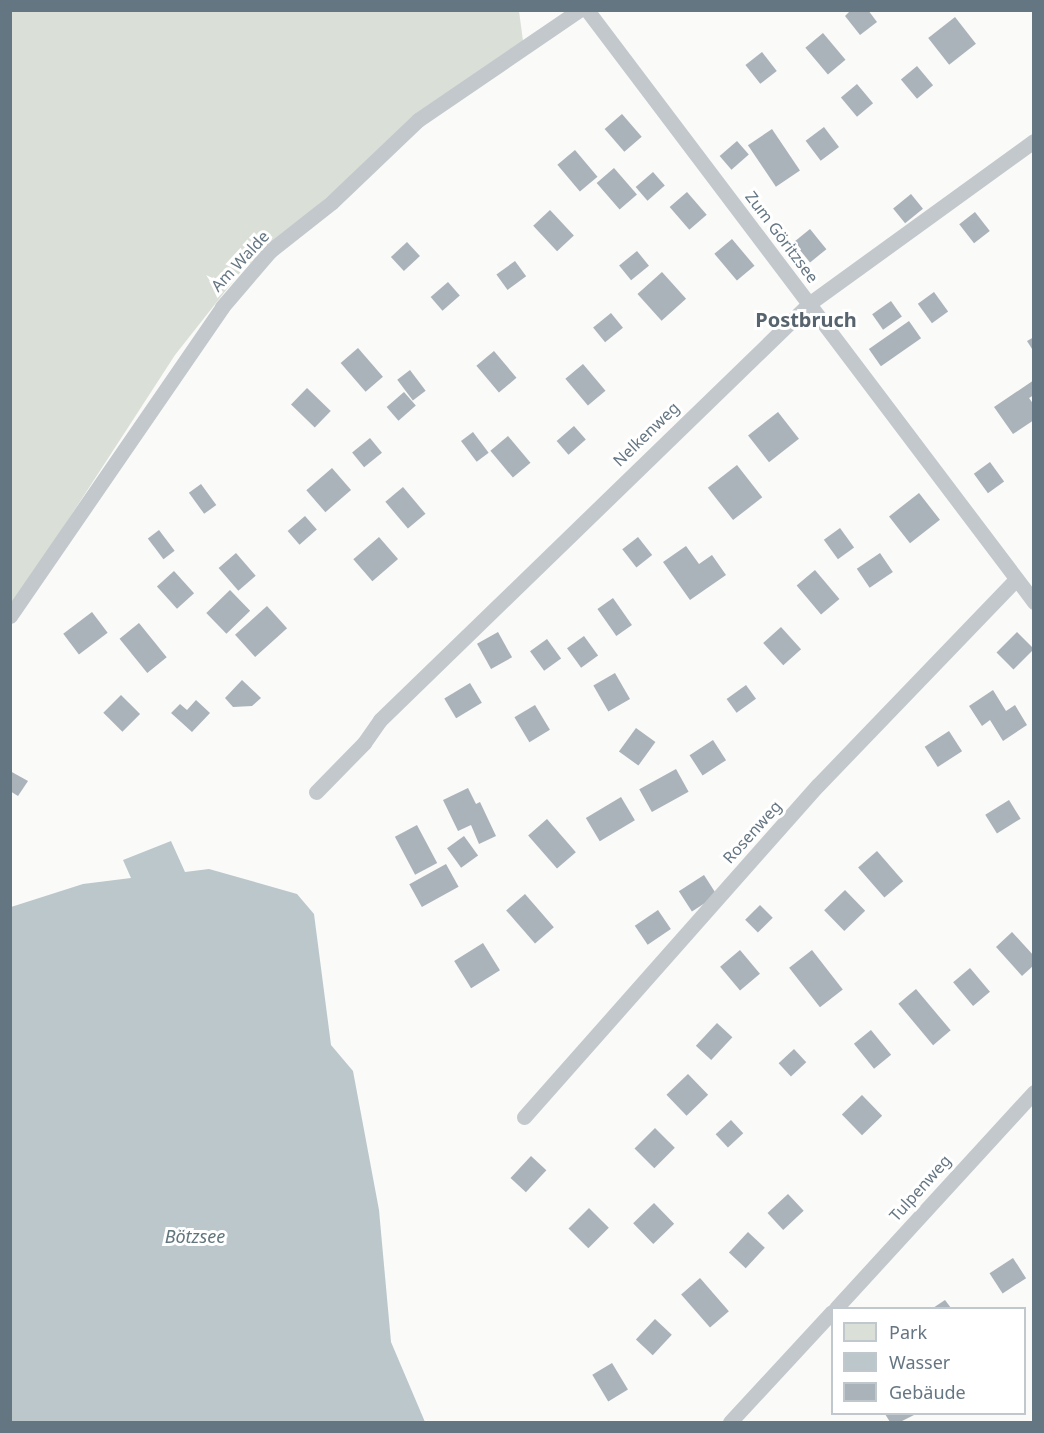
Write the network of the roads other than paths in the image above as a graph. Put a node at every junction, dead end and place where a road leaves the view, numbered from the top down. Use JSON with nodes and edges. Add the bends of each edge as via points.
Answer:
{"nodes":[{"id":1,"x":579,"y":10,"type":"edge"},
{"id":2,"x":587,"y":10,"type":"edge"},
{"id":3,"x":1034,"y":141,"type":"edge"},
{"id":4,"x":810,"y":303,"type":"junction"},
{"id":5,"x":1016,"y":579,"type":"junction"},
{"id":6,"x":1034,"y":602,"type":"edge"},
{"id":7,"x":10,"y":616,"type":"edge"},
{"id":8,"x":316,"y":792,"type":"dead end"},
{"id":9,"x":1034,"y":1092,"type":"edge"},
{"id":10,"x":524,"y":1117,"type":"dead end"},
{"id":11,"x":837,"y":1307,"type":"edge"},
{"id":12,"x":831,"y":1313,"type":"edge"},
{"id":13,"x":730,"y":1422,"type":"edge"}],
"edges":[{"from":1,"to":7,"type":"lane","name":"Am Walde","via":[[418,120],[332,202],[270,251],[216,315]]},
{"from":2,"to":4,"type":"lane","name":"Zum Göritzsee"},
{"from":3,"to":4,"type":"lane","name":"Nelkenweg"},
{"from":4,"to":5,"type":"lane","name":"Zum Göritzsee"},
{"from":4,"to":8,"type":"lane","name":"Nelkenweg","via":[[380,720],[364,743]]},
{"from":5,"to":6,"type":"lane","name":"Zum Göritzsee"},
{"from":5,"to":10,"type":"lane","name":"Rosenweg","via":[[818,785]]},
{"from":9,"to":11,"type":"lane","name":"Tulpenweg"},
{"from":12,"to":13,"type":"lane"}]}
